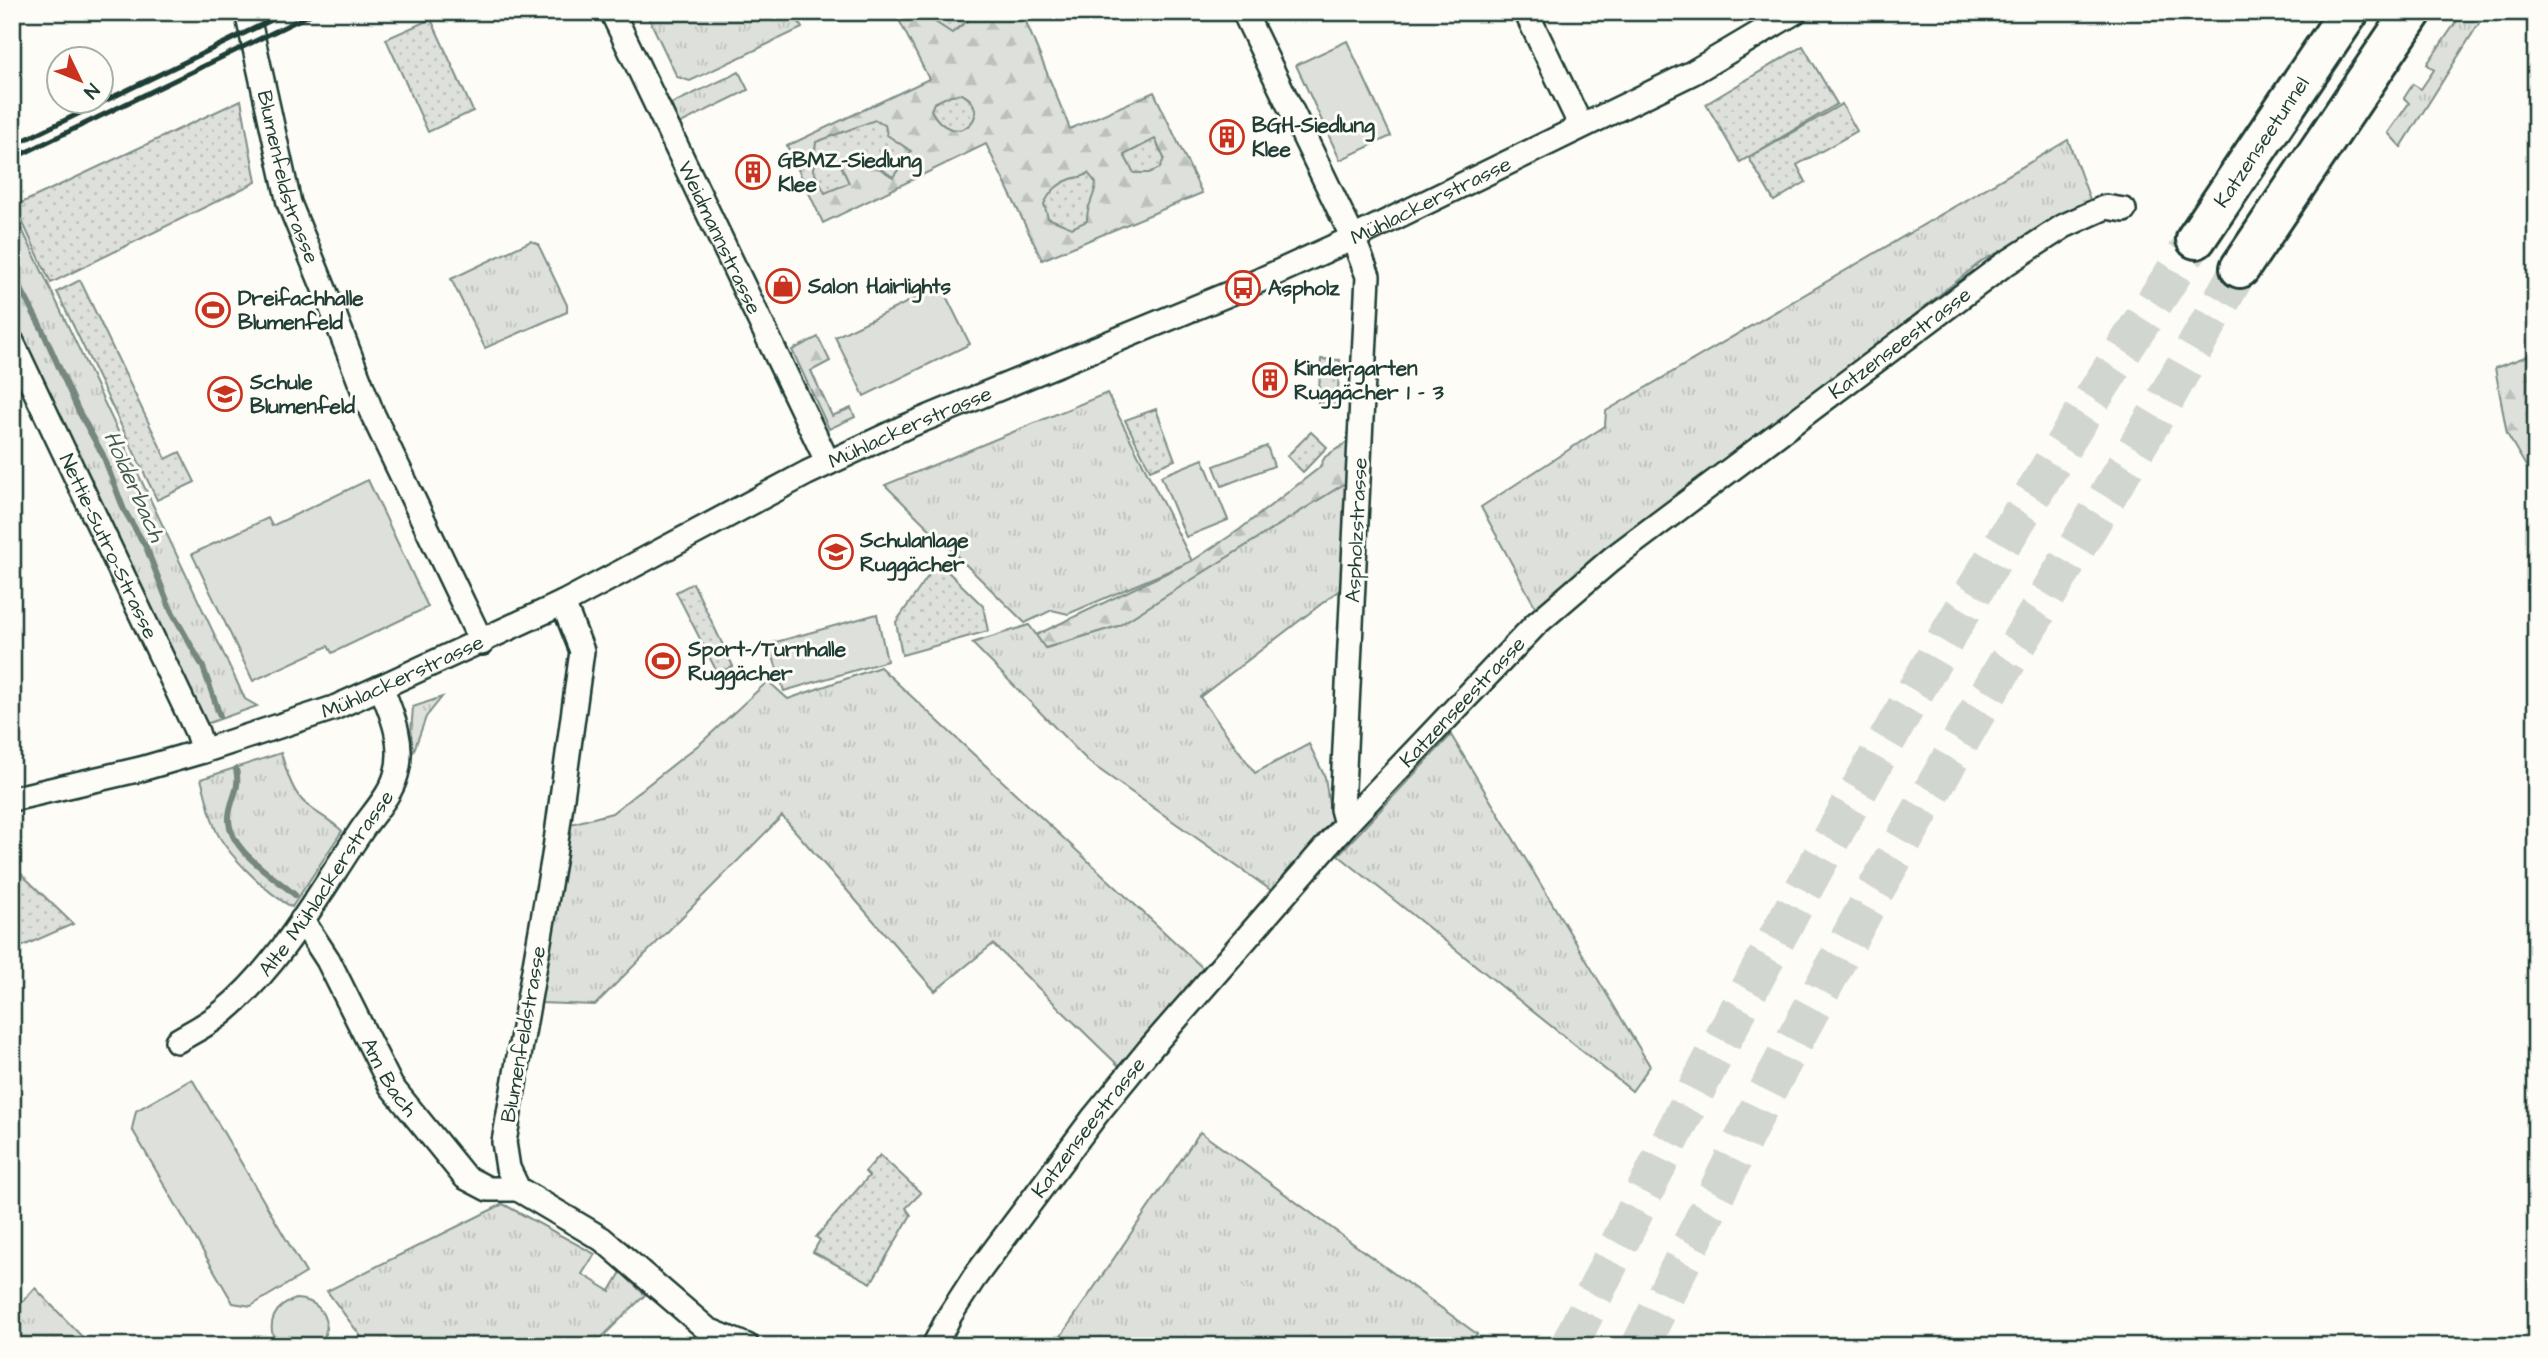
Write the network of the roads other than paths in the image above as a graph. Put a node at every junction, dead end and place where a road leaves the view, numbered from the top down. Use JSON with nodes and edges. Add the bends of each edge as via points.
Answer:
{"nodes":[{"id":1,"x":247,"y":12,"type":"edge"},
{"id":2,"x":612,"y":12,"type":"edge"},
{"id":3,"x":1244,"y":12,"type":"edge"},
{"id":4,"x":1526,"y":12,"type":"edge"},
{"id":5,"x":1795,"y":12,"type":"edge"},
{"id":6,"x":2349,"y":12,"type":"edge"},
{"id":7,"x":2412,"y":12,"type":"edge"},
{"id":8,"x":2334,"y":28,"type":"edge"},
{"id":9,"x":1580,"y":126,"type":"junction"},
{"id":10,"x":2124,"y":210,"type":"dead end"},
{"id":11,"x":1353,"y":238,"type":"junction"},
{"id":12,"x":2196,"y":239,"type":"tunnel mouth"},
{"id":13,"x":2240,"y":268,"type":"tunnel mouth"},
{"id":14,"x":12,"y":342,"type":"edge"},
{"id":15,"x":828,"y":463,"type":"junction"},
{"id":16,"x":563,"y":603,"type":"junction"},
{"id":17,"x":482,"y":643,"type":"junction"},
{"id":18,"x":382,"y":687,"type":"junction"},
{"id":19,"x":203,"y":751,"type":"junction"},
{"id":20,"x":12,"y":799,"type":"edge"},
{"id":21,"x":1346,"y":824,"type":"junction"},
{"id":22,"x":302,"y":920,"type":"junction"},
{"id":23,"x":177,"y":1041,"type":"dead end"},
{"id":24,"x":518,"y":1189,"type":"junction"},
{"id":25,"x":737,"y":1344,"type":"edge"},
{"id":26,"x":934,"y":1346,"type":"edge"}],
"edges":[{"from":1,"to":17,"type":"street","name":"Blumenfeldstrasse","via":[[298,230],[372,413]]},
{"from":2,"to":15,"type":"street","name":"Weidmannstrasse"},
{"from":3,"to":11,"type":"street","name":"Aspholzstrasse"},
{"from":4,"to":9,"type":"street"},
{"from":5,"to":9,"type":"street","name":"Mühlackerstrasse","via":[[1692,72]]},
{"from":6,"to":8,"type":"highway","name":"Katzenseetunnel"},
{"from":7,"to":13,"type":"highway"},
{"from":8,"to":12,"type":"highway","name":"Katzenseetunnel"},
{"from":9,"to":11,"type":"street","name":"Mühlackerstrasse"},
{"from":10,"to":21,"type":"street","name":"Katzenseestrasse","via":[[2106,207],[2064,226],[2002,266],[1613,558],[1536,624]]},
{"from":11,"to":15,"type":"street","name":"Mühlackerstrasse"},
{"from":11,"to":21,"type":"street","name":"Aspholzstrasse","via":[[1368,276],[1342,809]]},
{"from":14,"to":19,"type":"street","name":"Nettie-Sutro-Strasse"},
{"from":15,"to":16,"type":"street","name":"Mühlackerstrasse"},
{"from":16,"to":17,"type":"street","name":"Mühlackerstrasse"},
{"from":16,"to":24,"type":"street","name":"Blumenfeldstrasse","via":[[582,651],[554,856],[504,1142],[508,1168]]},
{"from":17,"to":18,"type":"street","name":"Mühlackerstrasse"},
{"from":18,"to":19,"type":"street","name":"Mühlackerstrasse","via":[[282,727]]},
{"from":18,"to":22,"type":"street","name":"Alte Mühlackerstrasse","via":[[397,729],[396,776]]},
{"from":19,"to":20,"type":"street","name":"Mühlackerstrasse"},
{"from":21,"to":26,"type":"street","name":"Katzenseestrasse","via":[[1095,1116],[974,1278]]},
{"from":22,"to":23,"type":"street","name":"Alte Mühlackerstrasse","via":[[258,979],[222,1013]]},
{"from":22,"to":24,"type":"street","name":"Am Bach","via":[[328,960],[391,1086],[465,1177],[488,1189]]},
{"from":24,"to":25,"type":"street","via":[[602,1239],[708,1330]]}]}
